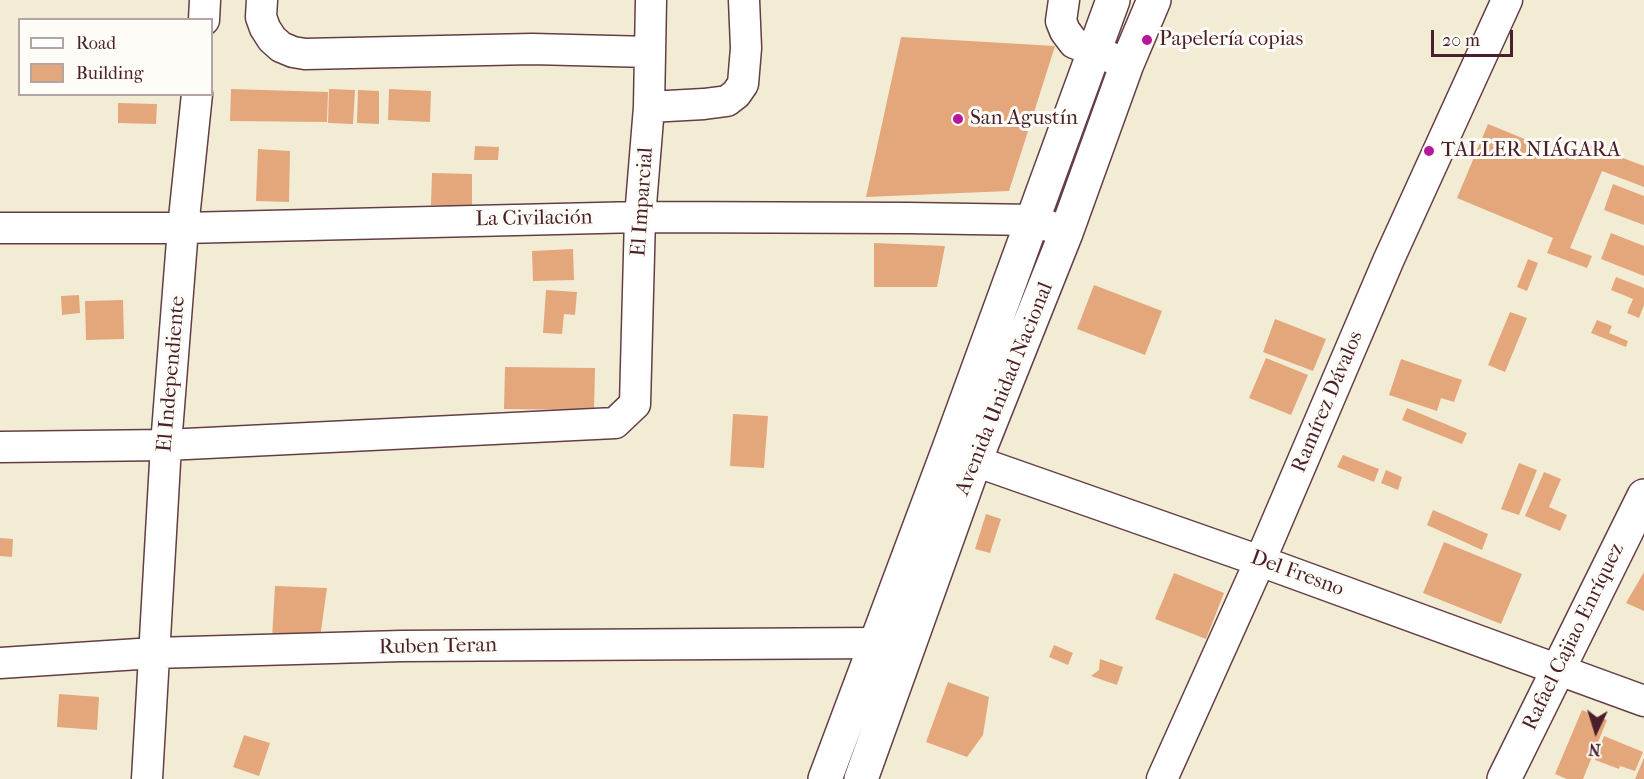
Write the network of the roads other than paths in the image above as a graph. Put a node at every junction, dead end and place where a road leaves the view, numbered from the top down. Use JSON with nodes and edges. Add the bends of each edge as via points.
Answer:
{"nodes":[{"id":1,"x":205,"y":0,"type":"edge"},
{"id":2,"x":262,"y":0,"type":"edge"},
{"id":3,"x":651,"y":0,"type":"edge"},
{"id":4,"x":744,"y":0,"type":"edge"},
{"id":5,"x":1064,"y":0,"type":"edge"},
{"id":6,"x":1113,"y":0,"type":"edge"},
{"id":7,"x":1154,"y":0,"type":"edge"},
{"id":8,"x":1502,"y":13,"type":"edge"},
{"id":9,"x":204,"y":18,"type":"edge"},
{"id":10,"x":650,"y":52,"type":"junction"},
{"id":11,"x":1094,"y":52,"type":"junction"},
{"id":12,"x":1127,"y":64,"type":"junction"},
{"id":13,"x":197,"y":96,"type":"edge"},
{"id":14,"x":649,"y":107,"type":"junction"},
{"id":15,"x":640,"y":217,"type":"junction"},
{"id":16,"x":1034,"y":220,"type":"junction"},
{"id":17,"x":0,"y":228,"type":"edge"},
{"id":18,"x":183,"y":228,"type":"junction"},
{"id":19,"x":1066,"y":233,"type":"junction"},
{"id":20,"x":166,"y":445,"type":"junction"},
{"id":21,"x":0,"y":447,"type":"edge"},
{"id":22,"x":961,"y":456,"type":"junction"},
{"id":23,"x":1644,"y":496,"type":"edge"},
{"id":24,"x":1260,"y":561,"type":"junction"},
{"id":25,"x":877,"y":643,"type":"junction"},
{"id":26,"x":154,"y":653,"type":"junction"},
{"id":27,"x":0,"y":663,"type":"edge"},
{"id":28,"x":1558,"y":670,"type":"junction"},
{"id":29,"x":1644,"y":701,"type":"edge"},
{"id":30,"x":147,"y":779,"type":"edge"},
{"id":31,"x":825,"y":779,"type":"edge"},
{"id":32,"x":861,"y":779,"type":"edge"},
{"id":33,"x":1162,"y":779,"type":"edge"},
{"id":34,"x":1504,"y":779,"type":"edge"}],
"edges":[{"from":1,"to":9,"type":"street"},
{"from":2,"to":10,"type":"street","via":[[261,17],[272,39],[304,54],[532,49]]},
{"from":3,"to":10,"type":"street","name":"El Imparcial"},
{"from":4,"to":14,"type":"street","via":[[743,84],[736,94],[727,101]]},
{"from":5,"to":11,"type":"street","via":[[1061,21],[1065,31],[1074,43]]},
{"from":6,"to":11,"type":"main road","name":"Avenida Unidad Nacional"},
{"from":7,"to":12,"type":"main road","name":"Avenida Unidad Nacional"},
{"from":8,"to":24,"type":"street","name":"Ramírez Dávalos","via":[[1389,259]]},
{"from":10,"to":14,"type":"street","name":"El Imparcial"},
{"from":11,"to":12,"type":"street"},
{"from":11,"to":16,"type":"main road","name":"Avenida Unidad Nacional"},
{"from":12,"to":19,"type":"main road","name":"Avenida Unidad Nacional"},
{"from":13,"to":18,"type":"street","name":"El Independiente"},
{"from":14,"to":15,"type":"street","name":"El Imparcial"},
{"from":15,"to":16,"type":"street","name":"La Civilación"},
{"from":15,"to":18,"type":"street","name":"La Civilación"},
{"from":15,"to":20,"type":"street","name":"El Imparcial","via":[[635,404],[615,423]]},
{"from":16,"to":19,"type":"street","name":"La Civilación"},
{"from":16,"to":22,"type":"main road","name":"Avenida Unidad Nacional"},
{"from":17,"to":18,"type":"street","name":"La Civilación"},
{"from":18,"to":20,"type":"street","name":"El Independiente"},
{"from":19,"to":22,"type":"main road","name":"Avenida Unidad Nacional"},
{"from":20,"to":21,"type":"street"},
{"from":20,"to":26,"type":"street","name":"El Independiente"},
{"from":22,"to":24,"type":"street","name":"Del Fresno"},
{"from":22,"to":25,"type":"main road","name":"Avenida Unidad Nacional"},
{"from":22,"to":32,"type":"main road","name":"Avenida Unidad Nacional"},
{"from":23,"to":28,"type":"main road","name":"Rafael Cajiao Enríquez"},
{"from":24,"to":28,"type":"street","name":"Del Fresno"},
{"from":24,"to":33,"type":"street","name":"Ramírez Dávalos"},
{"from":25,"to":26,"type":"street","name":"Ruben Teran","via":[[402,646]]},
{"from":25,"to":31,"type":"main road","name":"Avenida Unidad Nacional"},
{"from":26,"to":27,"type":"street","name":"Ruben Teran"},
{"from":26,"to":30,"type":"street","name":"El Independiente"},
{"from":28,"to":29,"type":"street","name":"Del Fresno"},
{"from":28,"to":34,"type":"main road","name":"Rafael Cajiao Enríquez"}]}
